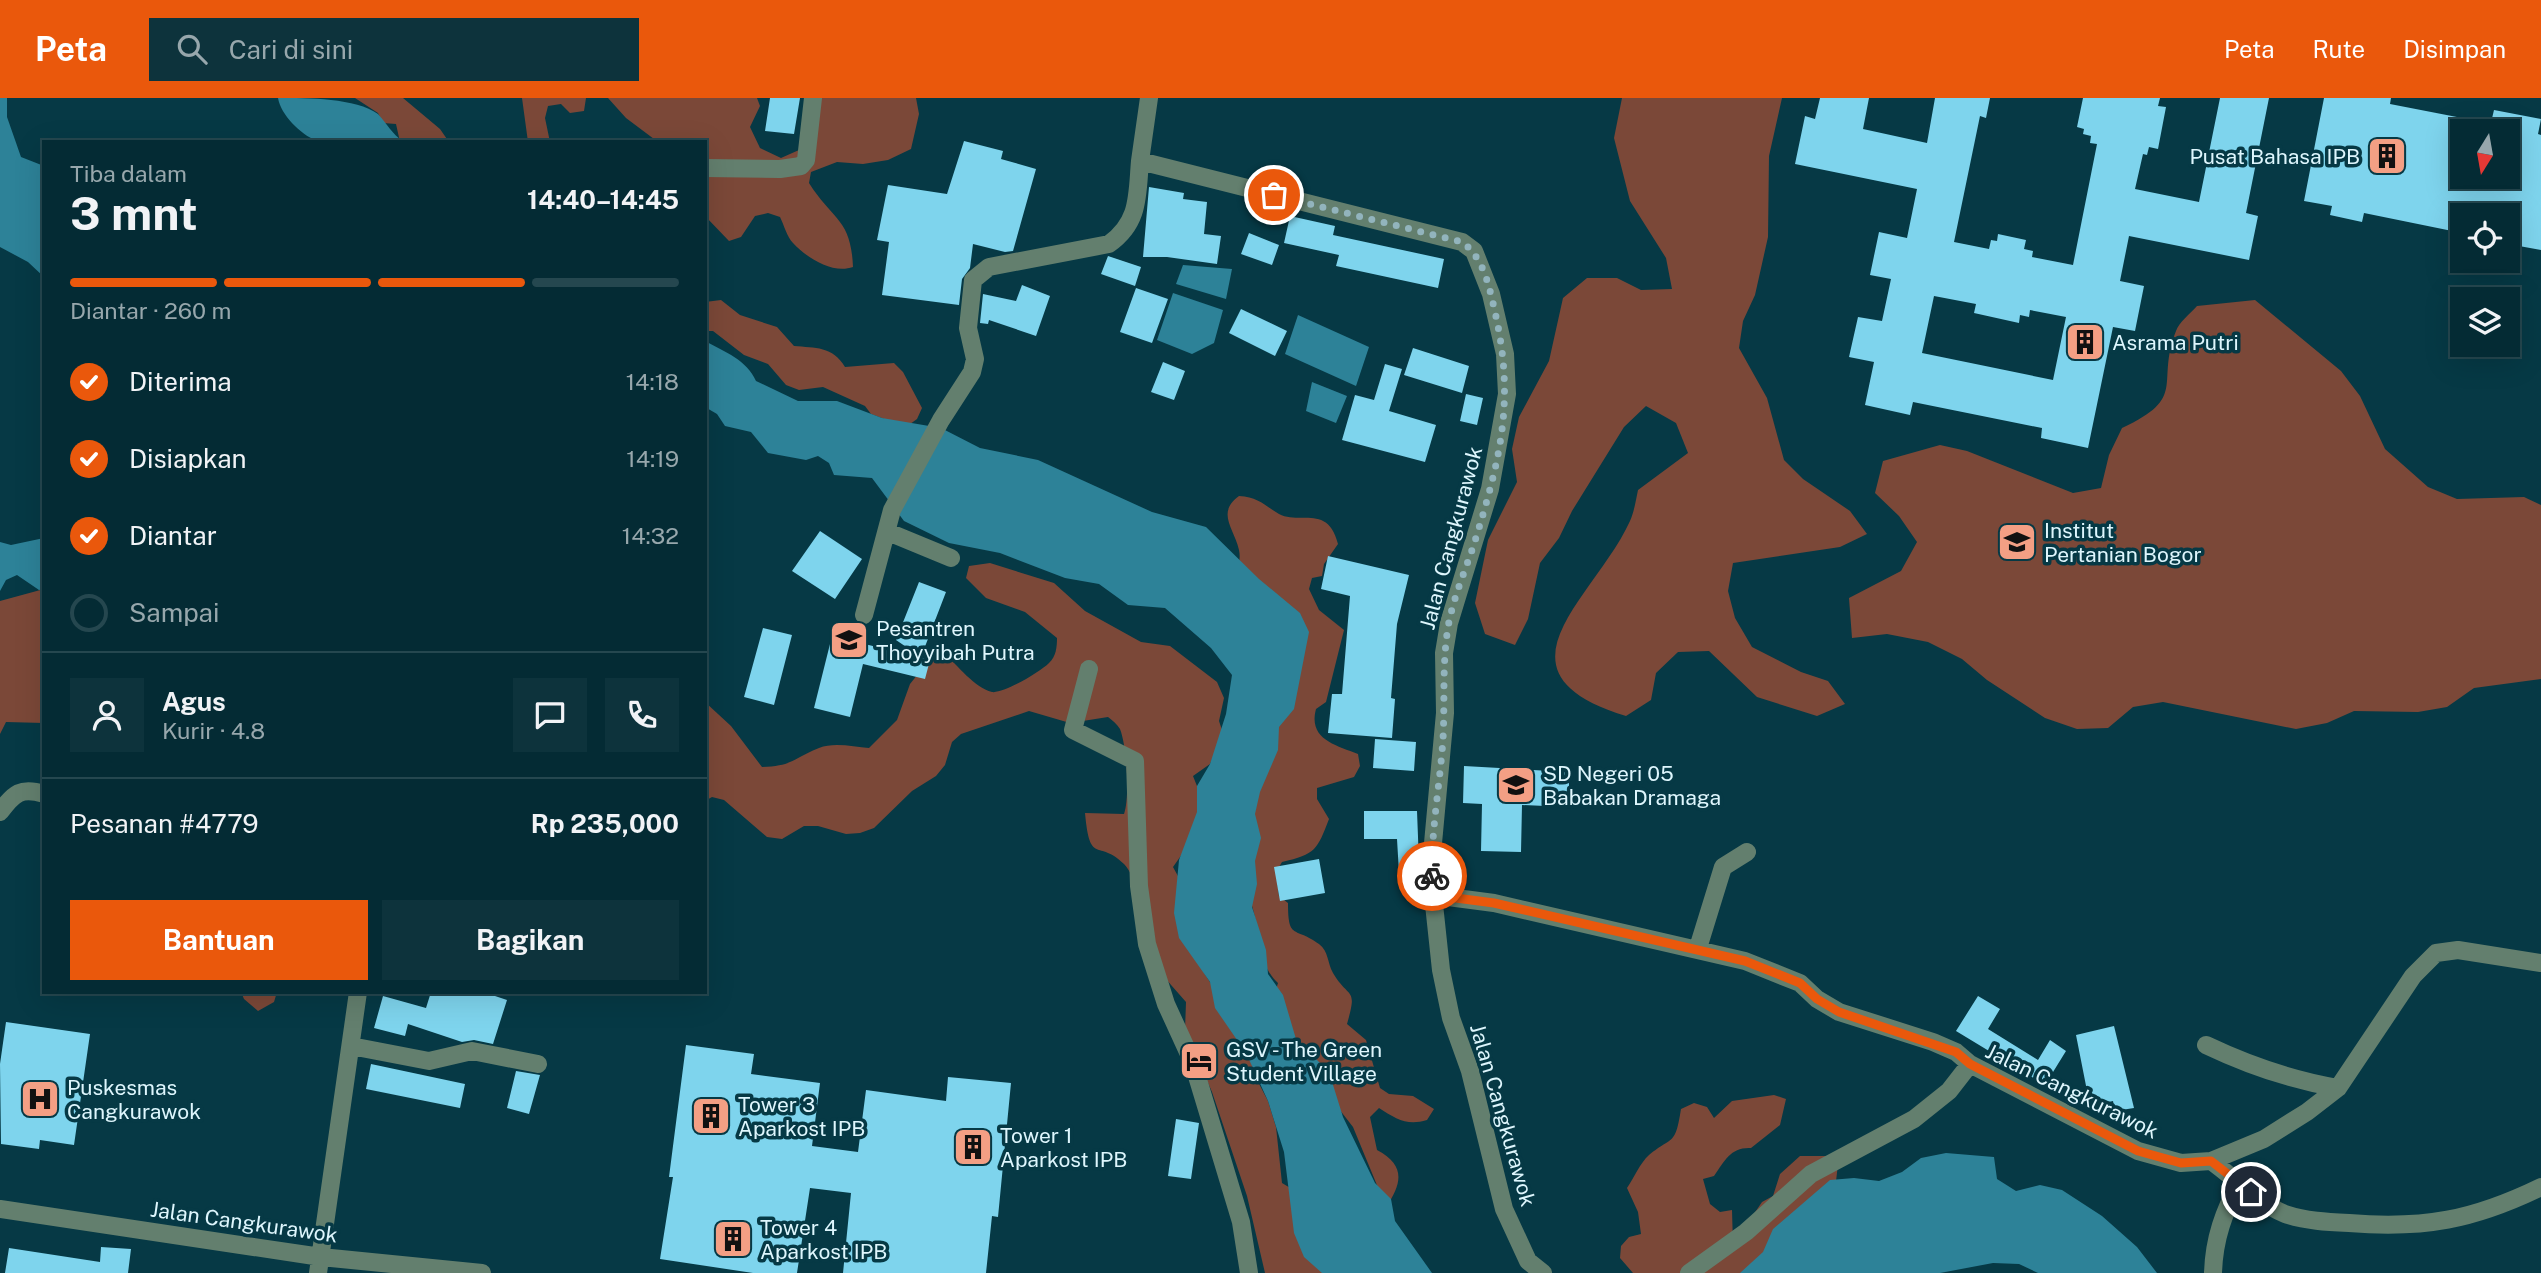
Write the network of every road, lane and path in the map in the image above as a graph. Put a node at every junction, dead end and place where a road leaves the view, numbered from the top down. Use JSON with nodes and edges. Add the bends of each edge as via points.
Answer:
{"nodes":[{"id":1,"x":813,"y":98,"type":"edge"},
{"id":2,"x":1149,"y":98,"type":"edge"},
{"id":3,"x":1140,"y":161,"type":"junction"},
{"id":4,"x":707,"y":168,"type":"edge"},
{"id":5,"x":888,"y":532,"type":"junction"},
{"id":6,"x":951,"y":558,"type":"dead end"},
{"id":7,"x":864,"y":615,"type":"dead end"},
{"id":8,"x":1089,"y":668,"type":"dead end"},
{"id":9,"x":42,"y":793,"type":"edge"},
{"id":10,"x":0,"y":811,"type":"edge"},
{"id":11,"x":1747,"y":852,"type":"dead end"},
{"id":12,"x":1433,"y":895,"type":"junction"},
{"id":13,"x":1698,"y":948,"type":"junction"},
{"id":14,"x":2541,"y":963,"type":"edge"},
{"id":15,"x":358,"y":994,"type":"edge"},
{"id":16,"x":2206,"y":1045,"type":"dead end"},
{"id":17,"x":351,"y":1046,"type":"junction"},
{"id":18,"x":538,"y":1064,"type":"dead end"},
{"id":19,"x":1970,"y":1064,"type":"junction"},
{"id":20,"x":2338,"y":1088,"type":"junction"},
{"id":21,"x":2211,"y":1161,"type":"junction"},
{"id":22,"x":2240,"y":1181,"type":"junction"},
{"id":23,"x":2541,"y":1187,"type":"edge"},
{"id":24,"x":0,"y":1209,"type":"edge"},
{"id":25,"x":320,"y":1265,"type":"edge"},
{"id":26,"x":482,"y":1273,"type":"edge"},
{"id":27,"x":1249,"y":1273,"type":"edge"},
{"id":28,"x":1543,"y":1273,"type":"edge"},
{"id":29,"x":1689,"y":1273,"type":"edge"},
{"id":30,"x":2213,"y":1273,"type":"edge"}],
"edges":[{"from":1,"to":4,"type":"street","via":[[806,160],[801,166]]},
{"from":2,"to":3,"type":"street"},
{"from":3,"to":5,"type":"street","via":[[1136,209],[1125,233],[1109,244],[989,267],[973,280],[968,328],[975,359],[972,372],[892,510]]},
{"from":3,"to":12,"type":"street","name":"Jalan Cangkurawok","via":[[1462,242],[1475,251],[1482,268],[1505,354],[1506,415],[1444,653],[1445,713],[1432,854]]},
{"from":5,"to":6,"type":"street"},
{"from":5,"to":7,"type":"street"},
{"from":8,"to":27,"type":"street","via":[[1073,730],[1135,761],[1139,886],[1147,944],[1166,1004],[1193,1063],[1241,1222]]},
{"from":9,"to":10,"type":"street","via":[[21,791]]},
{"from":11,"to":13,"type":"street","via":[[1723,867]]},
{"from":12,"to":13,"type":"street","via":[[1494,903]]},
{"from":12,"to":28,"type":"street","name":"Jalan Cangkurawok","via":[[1451,1018],[1470,1071],[1504,1209],[1528,1261]]},
{"from":13,"to":19,"type":"street","via":[[1784,975],[1839,1012],[1933,1042]]},
{"from":14,"to":20,"type":"street","name":"Jalan Cangkurawok","via":[[2458,950],[2436,953],[2413,976]]},
{"from":15,"to":17,"type":"street"},
{"from":16,"to":20,"type":"street","via":[[2304,1082]]},
{"from":17,"to":18,"type":"street","via":[[429,1061],[472,1051]]},
{"from":17,"to":25,"type":"street"},
{"from":19,"to":21,"type":"street","name":"Jalan Cangkurawok","via":[[2138,1151],[2181,1163]]},
{"from":19,"to":29,"type":"street","name":"Jalan Cangkurawok","via":[[1949,1091],[1914,1119],[1811,1174]]},
{"from":20,"to":21,"type":"street","name":"Jalan Cangkurawok","via":[[2264,1139]]},
{"from":21,"to":22,"type":"street"},
{"from":22,"to":23,"type":"street","via":[[2262,1202],[2311,1221],[2409,1226],[2497,1208]]},
{"from":22,"to":30,"type":"street","via":[[2222,1215]]},
{"from":24,"to":25,"type":"street","name":"Jalan Cangkurawok"},
{"from":25,"to":26,"type":"street","name":"Jalan Cangkurawok"}]}
